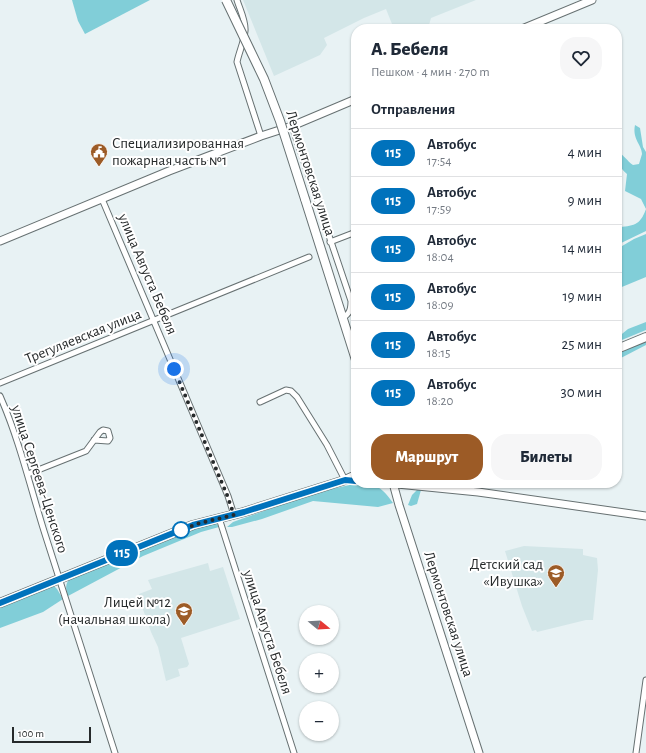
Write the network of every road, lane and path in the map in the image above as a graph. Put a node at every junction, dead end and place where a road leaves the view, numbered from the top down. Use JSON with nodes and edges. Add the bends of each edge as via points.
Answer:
{"nodes":[{"id":1,"x":226,"y":0,"type":"edge"},
{"id":2,"x":237,"y":0,"type":"edge"},
{"id":3,"x":592,"y":0,"type":"edge"},
{"id":4,"x":534,"y":24,"type":"edge"},
{"id":5,"x":351,"y":101,"type":"edge"},
{"id":6,"x":292,"y":126,"type":"junction"},
{"id":7,"x":261,"y":136,"type":"junction"},
{"id":8,"x":102,"y":199,"type":"junction"},
{"id":9,"x":351,"y":234,"type":"edge"},
{"id":10,"x":0,"y":241,"type":"edge"},
{"id":11,"x":330,"y":242,"type":"junction"},
{"id":12,"x":309,"y":257,"type":"dead end"},
{"id":13,"x":342,"y":318,"type":"junction"},
{"id":14,"x":154,"y":320,"type":"junction"},
{"id":15,"x":646,"y":337,"type":"edge"},
{"id":16,"x":351,"y":345,"type":"edge"},
{"id":17,"x":622,"y":347,"type":"edge"},
{"id":18,"x":0,"y":384,"type":"edge"},
{"id":19,"x":0,"y":396,"type":"edge"},
{"id":20,"x":260,"y":402,"type":"dead end"},
{"id":21,"x":94,"y":440,"type":"dead end"},
{"id":22,"x":28,"y":474,"type":"junction"},
{"id":23,"x":351,"y":477,"type":"edge"},
{"id":24,"x":345,"y":480,"type":"junction"},
{"id":25,"x":351,"y":481,"type":"edge"},
{"id":26,"x":393,"y":488,"type":"edge"},
{"id":27,"x":439,"y":488,"type":"edge"},
{"id":28,"x":234,"y":515,"type":"junction"},
{"id":29,"x":646,"y":516,"type":"edge"},
{"id":30,"x":219,"y":518,"type":"junction"},
{"id":31,"x":60,"y":579,"type":"junction"},
{"id":32,"x":0,"y":603,"type":"edge"},
{"id":33,"x":646,"y":680,"type":"edge"},
{"id":34,"x":116,"y":753,"type":"edge"},
{"id":35,"x":294,"y":753,"type":"edge"},
{"id":36,"x":479,"y":753,"type":"edge"},
{"id":37,"x":636,"y":753,"type":"edge"}],
"edges":[{"from":1,"to":13,"type":"main road","name":"Лермонтовская улица","bridge":true,"via":[[264,79],[280,121]]},
{"from":2,"to":7,"type":"street","via":[[246,30],[237,62]]},
{"from":3,"to":4,"type":"main road"},
{"from":5,"to":6,"type":"main road"},
{"from":6,"to":7,"type":"main road"},
{"from":6,"to":11,"type":"street"},
{"from":7,"to":8,"type":"main road"},
{"from":8,"to":10,"type":"main road"},
{"from":8,"to":14,"type":"street","name":"улица Августа Бебеля"},
{"from":9,"to":11,"type":"street"},
{"from":11,"to":13,"type":"street","via":[[351,301],[351,309]]},
{"from":12,"to":14,"type":"street","name":"Трегуляевская улица"},
{"from":13,"to":16,"type":"main road","name":"Лермонтовская улица"},
{"from":14,"to":18,"type":"street","name":"Трегуляевская улица"},
{"from":14,"to":28,"type":"street","name":"улица Августа Бебеля"},
{"from":15,"to":17,"type":"main road"},
{"from":19,"to":22,"type":"street","name":"улица Сергеева-Ценского"},
{"from":20,"to":24,"type":"street","via":[[286,390],[291,391],[327,445]]},
{"from":21,"to":22,"type":"street","via":[[86,451]]},
{"from":22,"to":31,"type":"street","name":"улица Сергеева-Ценского"},
{"from":23,"to":24,"type":"main road"},
{"from":24,"to":25,"type":"main road"},
{"from":24,"to":28,"type":"main road"},
{"from":26,"to":36,"type":"main road","name":"Лермонтовская улица"},
{"from":27,"to":29,"type":"main road"},
{"from":28,"to":30,"type":"main road"},
{"from":30,"to":31,"type":"main road","via":[[193,525]]},
{"from":30,"to":35,"type":"street","name":"улица Августа Бебеля"},
{"from":31,"to":32,"type":"main road"},
{"from":31,"to":34,"type":"street","name":"улица Сергеева-Ценского"},
{"from":33,"to":37,"type":"street"}]}
